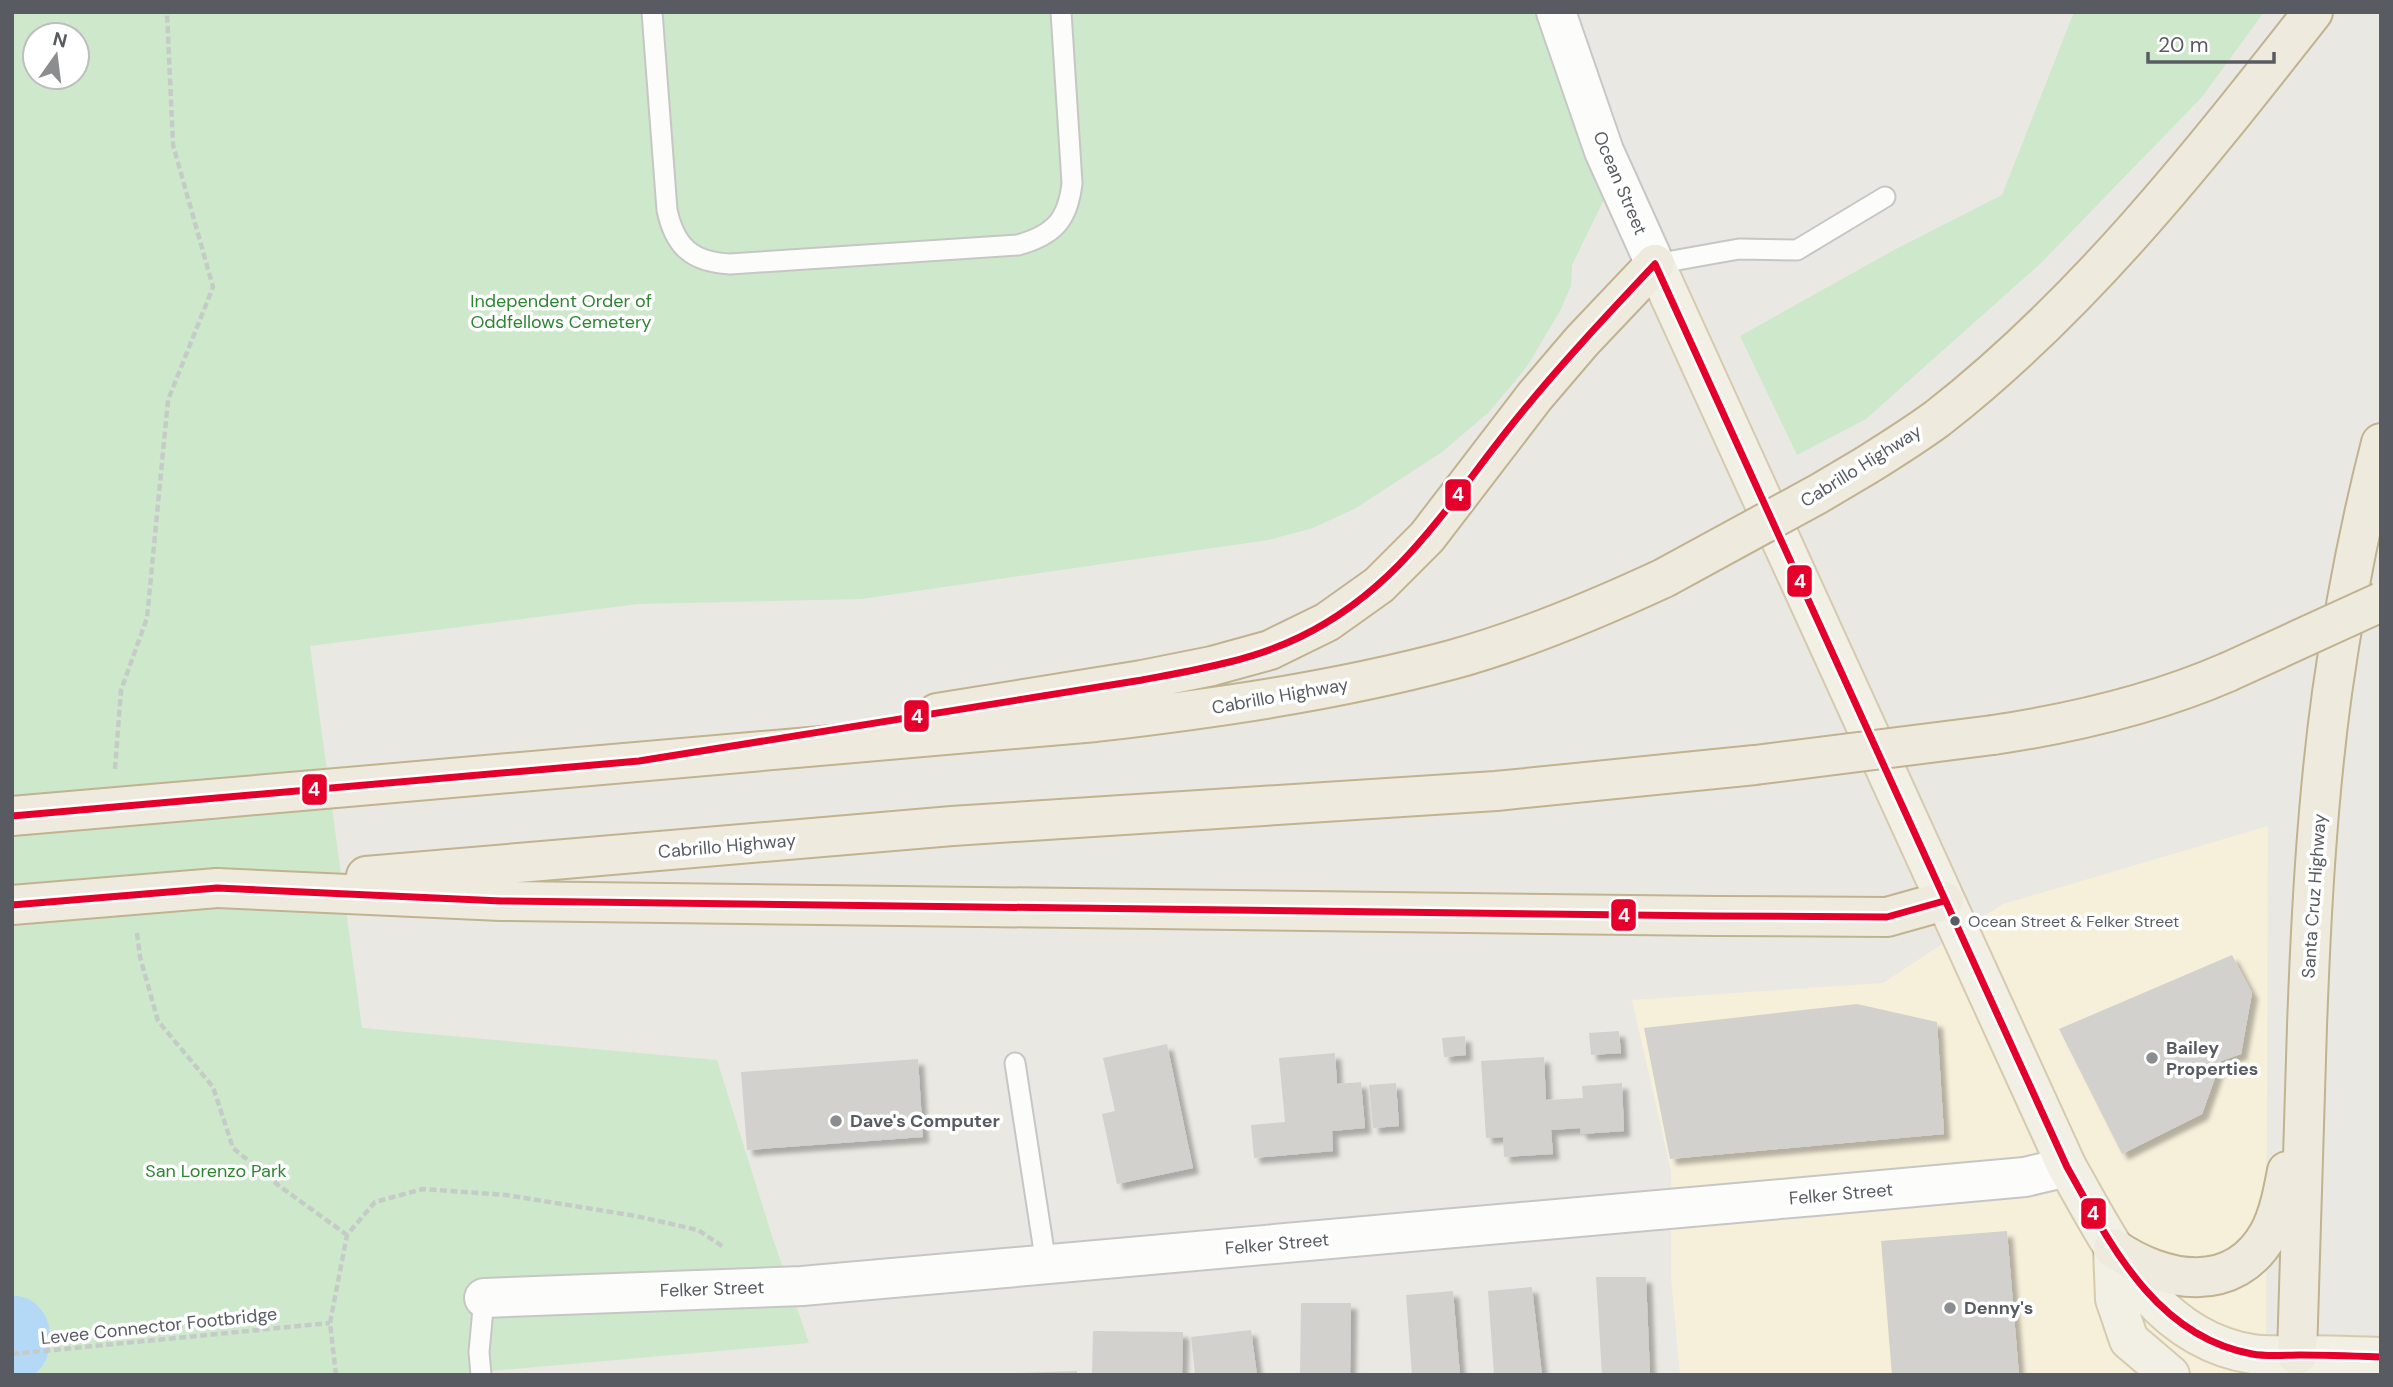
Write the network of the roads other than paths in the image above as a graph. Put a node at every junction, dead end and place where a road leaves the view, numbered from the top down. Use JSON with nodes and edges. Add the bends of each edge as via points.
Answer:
{"nodes":[{"id":1,"x":652,"y":12,"type":"edge"},
{"id":2,"x":1060,"y":12,"type":"edge"},
{"id":3,"x":1556,"y":12,"type":"edge"},
{"id":4,"x":2313,"y":12,"type":"edge"},
{"id":5,"x":1885,"y":197,"type":"dead end"},
{"id":6,"x":1655,"y":264,"type":"junction"},
{"id":7,"x":2381,"y":443,"type":"edge"},
{"id":8,"x":2381,"y":602,"type":"edge"},
{"id":9,"x":639,"y":761,"type":"junction"},
{"id":10,"x":12,"y":816,"type":"edge"},
{"id":11,"x":218,"y":888,"type":"junction"},
{"id":12,"x":1944,"y":901,"type":"junction"},
{"id":13,"x":12,"y":905,"type":"edge"},
{"id":14,"x":1015,"y":1063,"type":"dead end"},
{"id":15,"x":2305,"y":1072,"type":"junction"},
{"id":16,"x":2067,"y":1167,"type":"junction"},
{"id":17,"x":2113,"y":1248,"type":"junction"},
{"id":18,"x":1046,"y":1264,"type":"junction"},
{"id":19,"x":484,"y":1298,"type":"joint"},
{"id":20,"x":2381,"y":1357,"type":"edge"},
{"id":21,"x":2296,"y":1365,"type":"edge"},
{"id":22,"x":481,"y":1375,"type":"edge"},
{"id":23,"x":2170,"y":1375,"type":"edge"}],
"edges":[{"from":1,"to":2,"type":"lane","via":[[670,225],[686,250],[715,263],[730,264],[1018,245],[1048,233],[1067,211],[1072,183]]},
{"from":3,"to":6,"type":"street","name":"Ocean Street","via":[[1604,152]]},
{"from":4,"to":9,"type":"highway","name":"Cabrillo Highway","bridge":true,"via":[[2200,153],[2007,360],[1936,419],[1867,465],[1664,579],[1535,632],[1453,659],[1272,699],[1096,722]]},
{"from":5,"to":6,"type":"lane","via":[[1797,250],[1739,249]]},
{"from":6,"to":9,"type":"highway","via":[[1558,368],[1402,563],[1353,604],[1299,637],[1242,659],[1179,673]]},
{"from":6,"to":12,"type":"main road","name":"Ocean Street"},
{"from":7,"to":15,"type":"highway","name":"Santa Cruz Highway","via":[[2364,508],[2332,695],[2314,886]]},
{"from":8,"to":11,"type":"highway","name":"Cabrillo Highway","bridge":true,"via":[[2192,688],[2115,712],[1993,736],[1496,791],[952,826]]},
{"from":9,"to":10,"type":"highway","name":"Cabrillo Highway","bridge":true},
{"from":11,"to":12,"type":"highway","via":[[515,902],[1689,916],[1887,917]]},
{"from":11,"to":13,"type":"highway","name":"Cabrillo Highway","bridge":true},
{"from":12,"to":16,"type":"main road","name":"Ocean Street"},
{"from":14,"to":18,"type":"lane"},
{"from":15,"to":17,"type":"highway","via":[[2277,1213],[2253,1255],[2217,1276],[2192,1277],[2148,1269]]},
{"from":15,"to":21,"type":"highway","name":"Santa Cruz Highway"},
{"from":16,"to":17,"type":"main road","name":"Ocean Street"},
{"from":16,"to":18,"type":"street","name":"Felker Street","via":[[2025,1177]]},
{"from":17,"to":21,"type":"main road","name":"Ocean Street","via":[[2150,1298],[2179,1325],[2216,1345]]},
{"from":17,"to":23,"type":"main road","via":[[2115,1299],[2129,1340]]},
{"from":18,"to":19,"type":"street","name":"Felker Street","via":[[802,1286]]},
{"from":19,"to":22,"type":"lane"},
{"from":20,"to":21,"type":"main road","name":"Ocean Street"}]}
